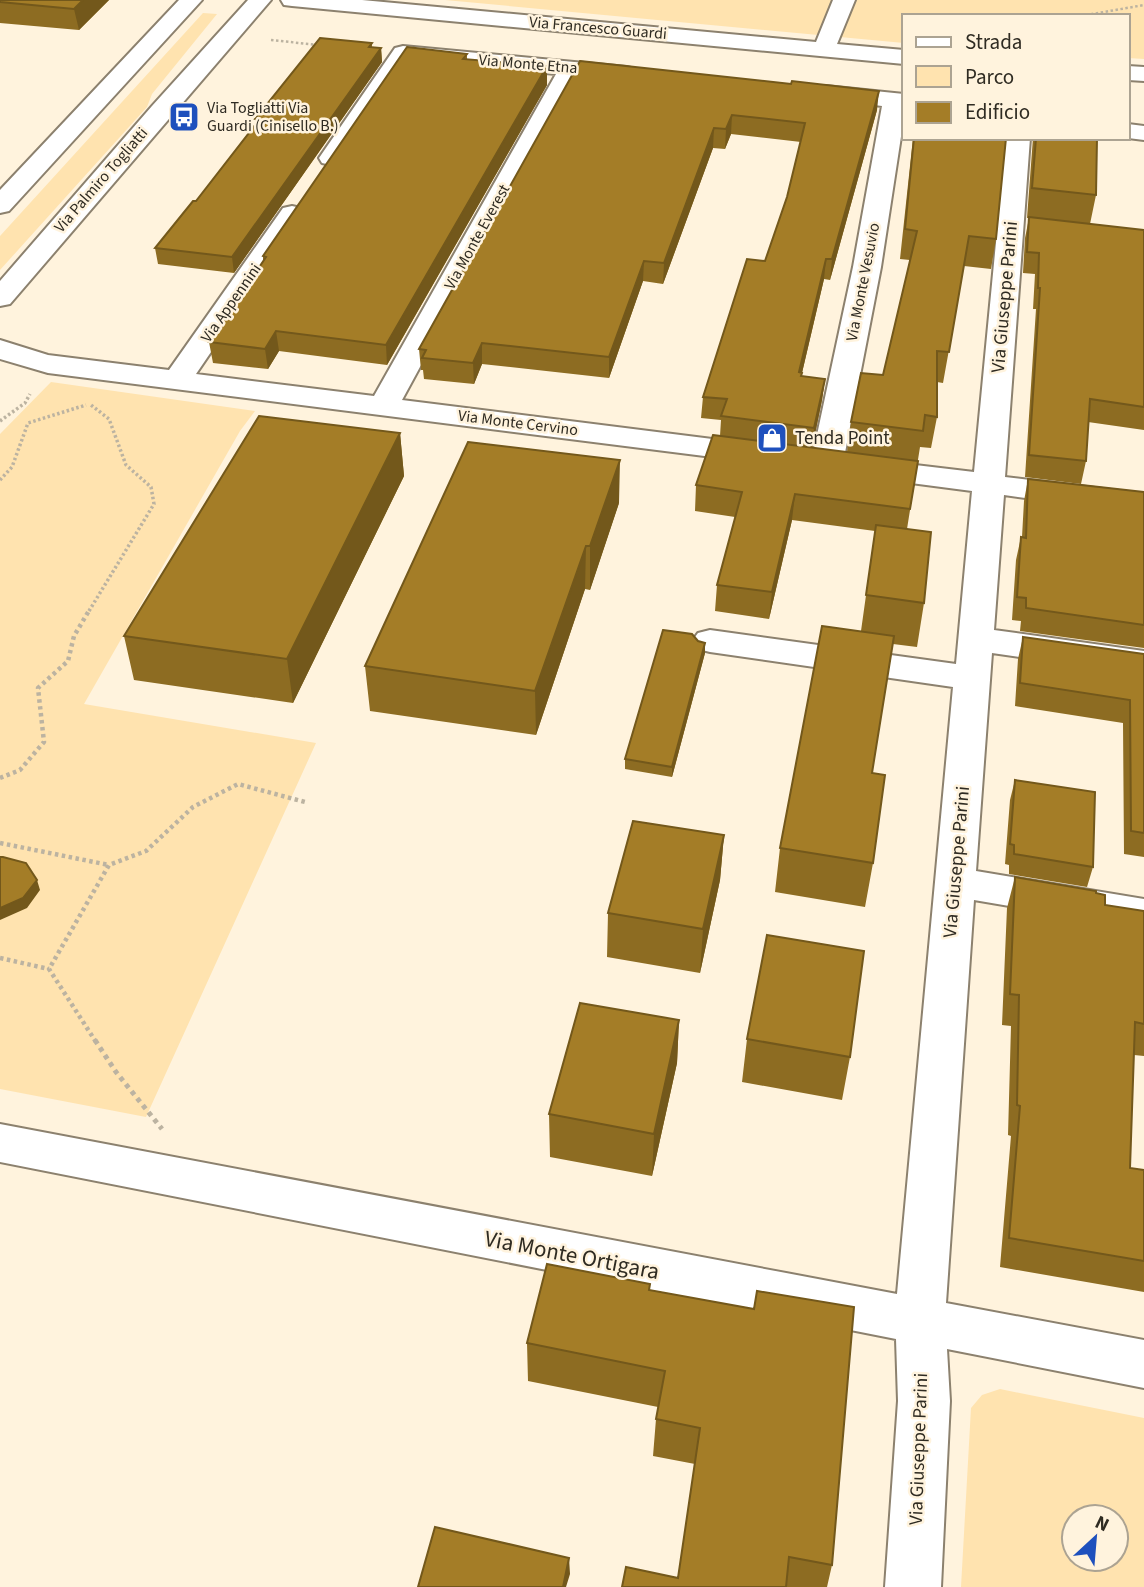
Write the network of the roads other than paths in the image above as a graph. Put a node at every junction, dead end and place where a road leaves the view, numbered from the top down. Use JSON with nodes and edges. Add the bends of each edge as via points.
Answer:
{"nodes":[{"id":1,"x":191,"y":0,"type":"edge"},
{"id":2,"x":260,"y":0,"type":"edge"},
{"id":3,"x":292,"y":0,"type":"edge"},
{"id":4,"x":844,"y":0,"type":"edge"},
{"id":5,"x":824,"y":50,"type":"junction"},
{"id":6,"x":902,"y":57,"type":"edge"},
{"id":7,"x":571,"y":68,"type":"junction"},
{"id":8,"x":652,"y":76,"type":"edge"},
{"id":9,"x":801,"y":91,"type":"edge"},
{"id":10,"x":900,"y":100,"type":"edge"},
{"id":11,"x":1018,"y":140,"type":"edge"},
{"id":12,"x":318,"y":176,"type":"edge"},
{"id":13,"x":303,"y":198,"type":"edge"},
{"id":14,"x":0,"y":205,"type":"edge"},
{"id":15,"x":0,"y":298,"type":"edge"},
{"id":16,"x":0,"y":349,"type":"edge"},
{"id":17,"x":48,"y":363,"type":"junction"},
{"id":18,"x":0,"y":372,"type":"edge"},
{"id":19,"x":177,"y":380,"type":"junction"},
{"id":20,"x":383,"y":407,"type":"junction"},
{"id":21,"x":804,"y":460,"type":"junction"},
{"id":22,"x":989,"y":484,"type":"junction"},
{"id":23,"x":1144,"y":504,"type":"edge"},
{"id":24,"x":976,"y":639,"type":"junction"},
{"id":25,"x":710,"y":641,"type":"dead end"},
{"id":26,"x":1144,"y":663,"type":"edge"},
{"id":27,"x":972,"y":678,"type":"junction"},
{"id":28,"x":955,"y":883,"type":"junction"},
{"id":29,"x":1144,"y":914,"type":"edge"},
{"id":30,"x":0,"y":1143,"type":"edge"},
{"id":31,"x":920,"y":1322,"type":"junction"},
{"id":32,"x":1144,"y":1364,"type":"edge"},
{"id":33,"x":913,"y":1587,"type":"edge"}],
"edges":[{"from":1,"to":14,"type":"street"},
{"from":2,"to":15,"type":"street","name":"Via Palmiro Togliatti"},
{"from":3,"to":5,"type":"street","name":"Via Francesco Guardi"},
{"from":4,"to":5,"type":"street"},
{"from":5,"to":6,"type":"street","name":"Via Francesco Guardi"},
{"from":7,"to":8,"type":"street","name":"Via Monte Etna"},
{"from":7,"to":12,"type":"street","name":"Via Monte Etna","via":[[403,53]]},
{"from":7,"to":20,"type":"street","name":"Via Monte Everest"},
{"from":9,"to":10,"type":"street"},
{"from":10,"to":21,"type":"street","name":"Via Monte Vesuvio","via":[[867,267]]},
{"from":11,"to":22,"type":"street","name":"Via Giuseppe Parini","via":[[1026,228]]},
{"from":13,"to":19,"type":"street","name":"Via Appennini"},
{"from":16,"to":17,"type":"street"},
{"from":17,"to":18,"type":"street"},
{"from":17,"to":19,"type":"street","name":"Via Monte Cervino"},
{"from":19,"to":20,"type":"street","name":"Via Monte Cervino"},
{"from":20,"to":21,"type":"street","name":"Via Monte Cervino"},
{"from":21,"to":22,"type":"street","name":"Via Monte Cervino"},
{"from":22,"to":23,"type":"street","name":"Via Monte Cervino"},
{"from":22,"to":24,"type":"street","name":"Via Giuseppe Parini"},
{"from":24,"to":26,"type":"street"},
{"from":24,"to":27,"type":"street","name":"Via Giuseppe Parini"},
{"from":25,"to":27,"type":"street"},
{"from":27,"to":28,"type":"street","name":"Via Giuseppe Parini"},
{"from":28,"to":29,"type":"street"},
{"from":28,"to":31,"type":"street","name":"Via Giuseppe Parini"},
{"from":30,"to":31,"type":"street","name":"Via Monte Ortigara"},
{"from":31,"to":32,"type":"street","name":"Via Monte Ortigara"},
{"from":31,"to":33,"type":"street","name":"Via Giuseppe Parini","via":[[924,1401]]}]}
